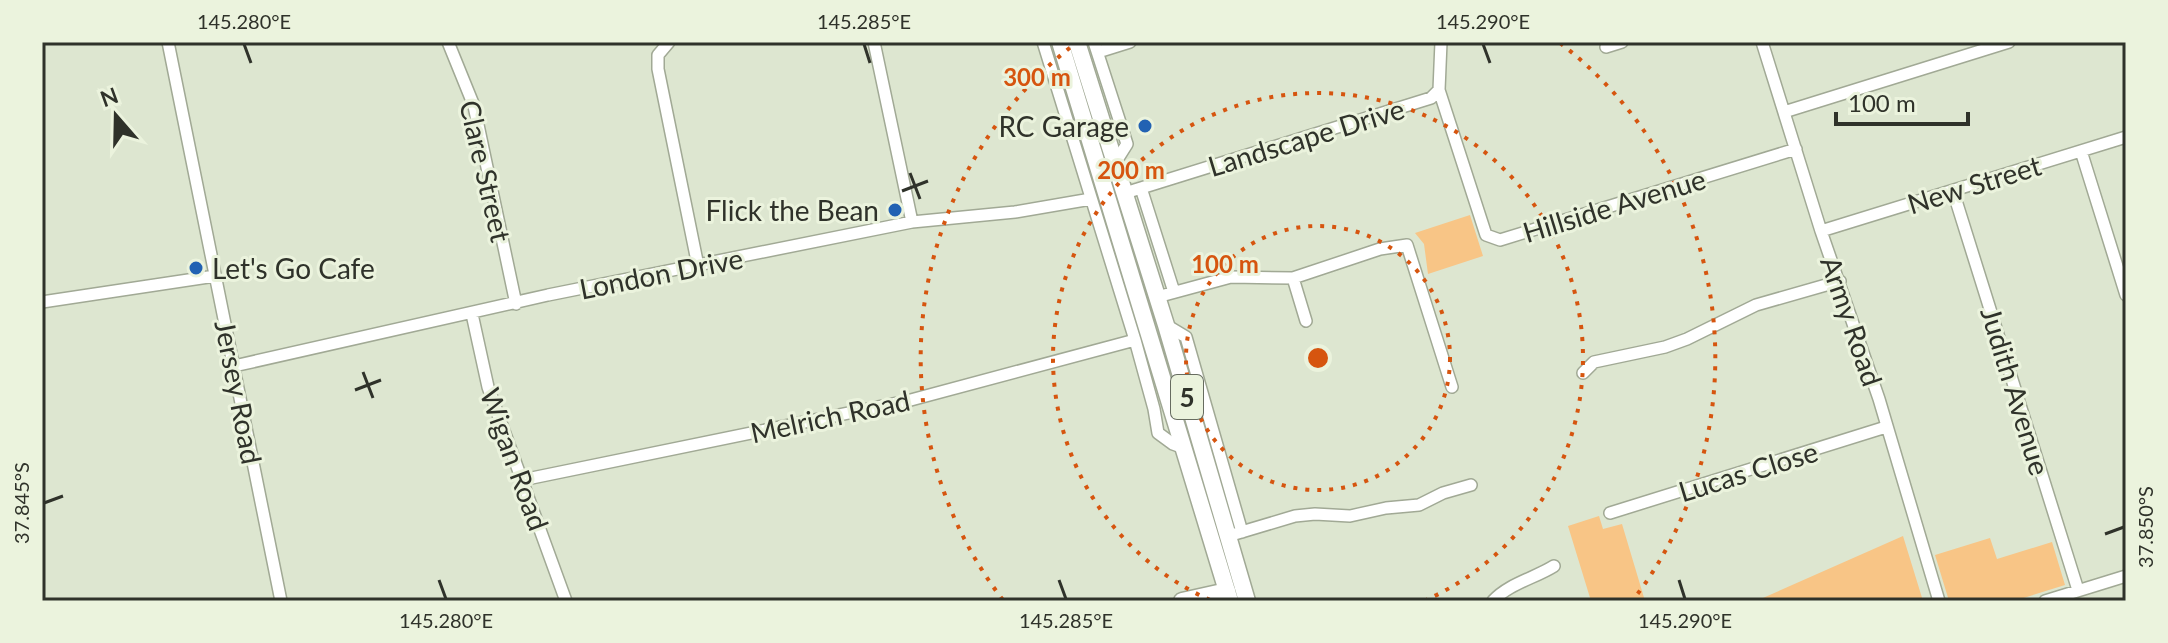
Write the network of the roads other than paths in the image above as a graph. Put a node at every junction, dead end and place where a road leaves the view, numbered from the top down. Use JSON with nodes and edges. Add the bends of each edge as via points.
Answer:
{"nodes":[{"id":1,"x":168,"y":42,"type":"edge"},
{"id":2,"x":448,"y":42,"type":"edge"},
{"id":3,"x":669,"y":42,"type":"edge"},
{"id":4,"x":874,"y":42,"type":"edge"},
{"id":5,"x":1043,"y":42,"type":"edge"},
{"id":6,"x":1060,"y":42,"type":"edge"},
{"id":7,"x":1077,"y":42,"type":"edge"},
{"id":8,"x":1130,"y":42,"type":"edge"},
{"id":9,"x":1441,"y":42,"type":"edge"},
{"id":10,"x":1622,"y":42,"type":"edge"},
{"id":11,"x":1762,"y":42,"type":"edge"},
{"id":12,"x":2009,"y":42,"type":"edge"},
{"id":13,"x":1096,"y":47,"type":"edge"},
{"id":14,"x":1606,"y":47,"type":"dead end"},
{"id":15,"x":1439,"y":90,"type":"junction"},
{"id":16,"x":1784,"y":112,"type":"junction"},
{"id":17,"x":2126,"y":137,"type":"edge"},
{"id":18,"x":1796,"y":149,"type":"junction"},
{"id":19,"x":2081,"y":151,"type":"junction"},
{"id":20,"x":1115,"y":163,"type":"junction"},
{"id":21,"x":1953,"y":191,"type":"junction"},
{"id":22,"x":1125,"y":193,"type":"junction"},
{"id":23,"x":1091,"y":199,"type":"junction"},
{"id":24,"x":912,"y":222,"type":"junction"},
{"id":25,"x":1821,"y":231,"type":"junction"},
{"id":26,"x":698,"y":266,"type":"junction"},
{"id":27,"x":215,"y":276,"type":"junction"},
{"id":28,"x":1293,"y":278,"type":"junction"},
{"id":29,"x":1840,"y":281,"type":"junction"},
{"id":30,"x":1174,"y":292,"type":"junction"},
{"id":31,"x":2126,"y":295,"type":"edge"},
{"id":32,"x":1157,"y":297,"type":"junction"},
{"id":33,"x":42,"y":302,"type":"edge"},
{"id":34,"x":516,"y":304,"type":"junction"},
{"id":35,"x":472,"y":314,"type":"junction"},
{"id":36,"x":1306,"y":321,"type":"dead end"},
{"id":37,"x":1166,"y":325,"type":"junction"},
{"id":38,"x":1135,"y":340,"type":"junction"},
{"id":39,"x":234,"y":366,"type":"junction"},
{"id":40,"x":1583,"y":373,"type":"dead end"},
{"id":41,"x":1452,"y":387,"type":"dead end"},
{"id":42,"x":1886,"y":427,"type":"junction"},
{"id":43,"x":1198,"y":436,"type":"junction"},
{"id":44,"x":1184,"y":448,"type":"junction"},
{"id":45,"x":522,"y":480,"type":"junction"},
{"id":46,"x":1471,"y":485,"type":"dead end"},
{"id":47,"x":1610,"y":513,"type":"dead end"},
{"id":48,"x":1235,"y":534,"type":"junction"},
{"id":49,"x":1554,"y":566,"type":"dead end"},
{"id":50,"x":2126,"y":576,"type":"edge"},
{"id":51,"x":2078,"y":590,"type":"junction"},
{"id":52,"x":1237,"y":595,"type":"edge"},
{"id":53,"x":281,"y":601,"type":"edge"},
{"id":54,"x":566,"y":601,"type":"edge"},
{"id":55,"x":1182,"y":601,"type":"edge"},
{"id":56,"x":1493,"y":601,"type":"edge"},
{"id":57,"x":1939,"y":601,"type":"edge"},
{"id":58,"x":2045,"y":601,"type":"edge"}],
"edges":[{"from":1,"to":27,"type":"street","name":"Jersey Road"},
{"from":2,"to":34,"type":"street","name":"Clare Street","via":[[474,106]]},
{"from":3,"to":26,"type":"street","via":[[658,55],[658,69]]},
{"from":4,"to":24,"type":"street"},
{"from":5,"to":23,"type":"street"},
{"from":6,"to":22,"type":"main road","number":"5"},
{"from":7,"to":20,"type":"main road","number":"5"},
{"from":8,"to":13,"type":"street"},
{"from":9,"to":15,"type":"street","name":"Landscape Drive"},
{"from":10,"to":14,"type":"street"},
{"from":11,"to":16,"type":"street","name":"Army Road"},
{"from":12,"to":16,"type":"street"},
{"from":13,"to":20,"type":"street","via":[[1127,144]]},
{"from":15,"to":18,"type":"street","name":"Hillside Avenue","via":[[1486,235],[1500,240]]},
{"from":15,"to":22,"type":"street","name":"Landscape Drive","via":[[1431,98]]},
{"from":16,"to":18,"type":"street","name":"Army Road"},
{"from":17,"to":19,"type":"street","name":"New Street"},
{"from":18,"to":25,"type":"street","name":"Army Road"},
{"from":19,"to":21,"type":"street","name":"New Street"},
{"from":19,"to":31,"type":"street"},
{"from":20,"to":22,"type":"main road","number":"5"},
{"from":21,"to":25,"type":"street","name":"New Street"},
{"from":21,"to":51,"type":"street","name":"Judith Avenue"},
{"from":22,"to":30,"type":"street"},
{"from":22,"to":32,"type":"main road","number":"5"},
{"from":22,"to":44,"type":"main road","number":"5"},
{"from":23,"to":24,"type":"street","name":"London Drive"},
{"from":23,"to":38,"type":"street"},
{"from":24,"to":26,"type":"street","name":"London Drive"},
{"from":25,"to":29,"type":"street","name":"Army Road"},
{"from":26,"to":34,"type":"street","name":"London Drive"},
{"from":27,"to":33,"type":"street"},
{"from":27,"to":39,"type":"street","name":"Jersey Road"},
{"from":28,"to":30,"type":"street","via":[[1231,277]]},
{"from":28,"to":36,"type":"street"},
{"from":28,"to":41,"type":"street","via":[[1407,245]]},
{"from":29,"to":40,"type":"street","via":[[1756,305],[1665,347],[1594,362]]},
{"from":29,"to":42,"type":"street","name":"Army Road"},
{"from":30,"to":32,"type":"street"},
{"from":32,"to":37,"type":"main road","number":"5"},
{"from":34,"to":35,"type":"street","name":"London Drive"},
{"from":35,"to":39,"type":"street","name":"London Drive"},
{"from":35,"to":45,"type":"street","name":"Wigan Road","via":[[488,387]]},
{"from":37,"to":43,"type":"main road","number":"5"},
{"from":37,"to":48,"type":"street","via":[[1186,337]]},
{"from":38,"to":44,"type":"street","via":[[1158,433]]},
{"from":38,"to":45,"type":"street","name":"Melrich Road","via":[[907,401]]},
{"from":39,"to":53,"type":"street","name":"Jersey Road"},
{"from":42,"to":47,"type":"street","name":"Lucas Close"},
{"from":42,"to":57,"type":"street","name":"Army Road"},
{"from":43,"to":44,"type":"main road"},
{"from":43,"to":48,"type":"main road","number":"5"},
{"from":44,"to":52,"type":"main road","number":"5"},
{"from":45,"to":54,"type":"street","name":"Wigan Road"},
{"from":46,"to":48,"type":"street","via":[[1419,505],[1350,516],[1295,516]]},
{"from":48,"to":52,"type":"main road","number":"5"},
{"from":49,"to":56,"type":"street","via":[[1504,590]]},
{"from":50,"to":51,"type":"street"},
{"from":51,"to":58,"type":"street"},
{"from":52,"to":55,"type":"main road"}]}
